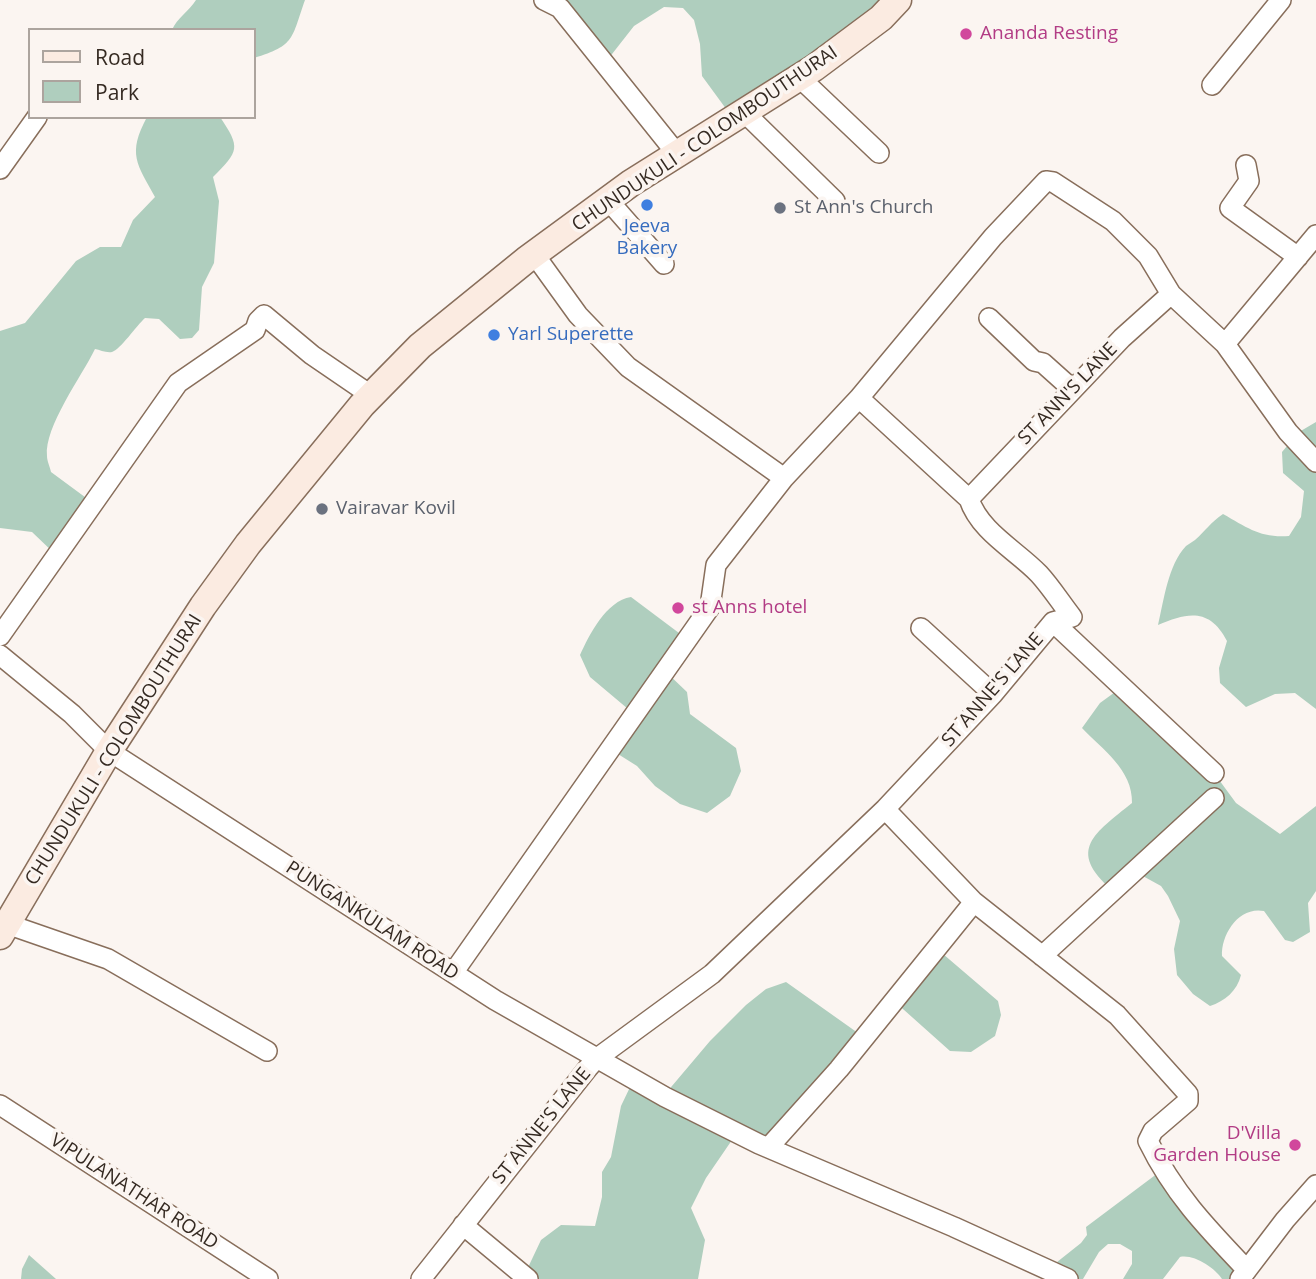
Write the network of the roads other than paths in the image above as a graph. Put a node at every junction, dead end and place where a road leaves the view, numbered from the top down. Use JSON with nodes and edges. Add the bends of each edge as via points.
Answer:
{"nodes":[{"id":1,"x":544,"y":0,"type":"edge"},
{"id":2,"x":898,"y":0,"type":"edge"},
{"id":3,"x":1281,"y":0,"type":"edge"},
{"id":4,"x":799,"y":77,"type":"junction"},
{"id":5,"x":1212,"y":85,"type":"dead end"},
{"id":6,"x":744,"y":112,"type":"junction"},
{"id":7,"x":36,"y":119,"type":"edge"},
{"id":8,"x":880,"y":153,"type":"dead end"},
{"id":9,"x":677,"y":154,"type":"junction"},
{"id":10,"x":1246,"y":165,"type":"dead end"},
{"id":11,"x":0,"y":169,"type":"edge"},
{"id":12,"x":608,"y":200,"type":"junction"},
{"id":13,"x":835,"y":201,"type":"dead end"},
{"id":14,"x":1316,"y":235,"type":"edge"},
{"id":15,"x":534,"y":254,"type":"junction"},
{"id":16,"x":1298,"y":257,"type":"junction"},
{"id":17,"x":664,"y":264,"type":"dead end"},
{"id":18,"x":1171,"y":293,"type":"junction"},
{"id":19,"x":989,"y":318,"type":"dead end"},
{"id":20,"x":1225,"y":344,"type":"junction"},
{"id":21,"x":1072,"y":390,"type":"junction"},
{"id":22,"x":372,"y":396,"type":"junction"},
{"id":23,"x":859,"y":398,"type":"junction"},
{"id":24,"x":1316,"y":462,"type":"edge"},
{"id":25,"x":784,"y":478,"type":"junction"},
{"id":26,"x":969,"y":499,"type":"junction"},
{"id":27,"x":1052,"y":622,"type":"junction"},
{"id":28,"x":921,"y":628,"type":"dead end"},
{"id":29,"x":0,"y":636,"type":"edge"},
{"id":30,"x":0,"y":655,"type":"edge"},
{"id":31,"x":993,"y":694,"type":"junction"},
{"id":32,"x":109,"y":751,"type":"junction"},
{"id":33,"x":1214,"y":773,"type":"dead end"},
{"id":34,"x":1214,"y":798,"type":"dead end"},
{"id":35,"x":884,"y":809,"type":"junction"},
{"id":36,"x":974,"y":902,"type":"junction"},
{"id":37,"x":3,"y":930,"type":"edge"},
{"id":38,"x":1042,"y":956,"type":"junction"},
{"id":39,"x":453,"y":973,"type":"junction"},
{"id":40,"x":267,"y":1051,"type":"dead end"},
{"id":41,"x":596,"y":1059,"type":"junction"},
{"id":42,"x":0,"y":1105,"type":"edge"},
{"id":43,"x":769,"y":1147,"type":"junction"},
{"id":44,"x":1316,"y":1185,"type":"edge"},
{"id":45,"x":463,"y":1225,"type":"junction"},
{"id":46,"x":1243,"y":1274,"type":"edge"},
{"id":47,"x":268,"y":1279,"type":"edge"},
{"id":48,"x":421,"y":1279,"type":"edge"},
{"id":49,"x":527,"y":1279,"type":"edge"},
{"id":50,"x":1068,"y":1279,"type":"edge"}],
"edges":[{"from":1,"to":9,"type":"street","via":[[560,8]]},
{"from":2,"to":4,"type":"main road","name":"CHUNDUKULI - COLOMBOUTHURAI","via":[[871,26]]},
{"from":3,"to":5,"type":"street"},
{"from":4,"to":6,"type":"main road","name":"CHUNDUKULI - COLOMBOUTHURAI"},
{"from":4,"to":8,"type":"street"},
{"from":6,"to":9,"type":"main road","name":"CHUNDUKULI - COLOMBOUTHURAI"},
{"from":6,"to":13,"type":"street"},
{"from":7,"to":11,"type":"street"},
{"from":9,"to":12,"type":"main road","name":"CHUNDUKULI - COLOMBOUTHURAI"},
{"from":10,"to":16,"type":"street","via":[[1250,181],[1230,208]]},
{"from":12,"to":15,"type":"main road","name":"CHUNDUKULI - COLOMBOUTHURAI"},
{"from":12,"to":17,"type":"street"},
{"from":14,"to":16,"type":"street"},
{"from":15,"to":22,"type":"main road","name":"CHUNDUKULI - COLOMBOUTHURAI","via":[[420,346]]},
{"from":15,"to":25,"type":"street","via":[[578,315],[628,367]]},
{"from":16,"to":20,"type":"street"},
{"from":18,"to":20,"type":"street"},
{"from":18,"to":21,"type":"street","name":"ST ANN'S LANE"},
{"from":18,"to":23,"type":"street","via":[[1149,256],[1113,221],[1046,181],[993,237]]},
{"from":19,"to":21,"type":"street"},
{"from":20,"to":24,"type":"street","via":[[1288,432]]},
{"from":21,"to":26,"type":"street","name":"ST ANN'S LANE"},
{"from":22,"to":29,"type":"street","via":[[264,315],[255,330],[178,383]]},
{"from":22,"to":32,"type":"main road","name":"CHUNDUKULI - COLOMBOUTHURAI","via":[[248,544]]},
{"from":23,"to":25,"type":"street"},
{"from":23,"to":26,"type":"street","name":"ST ANNE'S LANE"},
{"from":25,"to":39,"type":"street","via":[[716,565],[710,607]]},
{"from":26,"to":27,"type":"street","name":"ST ANNE'S LANE","via":[[988,528],[1039,574],[1072,617]]},
{"from":27,"to":31,"type":"street","name":"ST ANNE'S LANE"},
{"from":27,"to":33,"type":"street"},
{"from":28,"to":31,"type":"street"},
{"from":30,"to":32,"type":"street","name":"PUNGANKULAM ROAD"},
{"from":31,"to":35,"type":"street","name":"ST ANNE'S LANE"},
{"from":32,"to":37,"type":"main road","name":"CHUNDUKULI - COLOMBOUTHURAI"},
{"from":32,"to":39,"type":"street","name":"PUNGANKULAM ROAD"},
{"from":34,"to":38,"type":"street"},
{"from":35,"to":36,"type":"street"},
{"from":35,"to":41,"type":"street","name":"ST ANNE'S LANE","via":[[712,974]]},
{"from":36,"to":38,"type":"street"},
{"from":36,"to":43,"type":"street","via":[[839,1069]]},
{"from":37,"to":40,"type":"street","via":[[108,959]]},
{"from":38,"to":46,"type":"street","via":[[1117,1015],[1188,1094],[1188,1101],[1153,1131],[1148,1141],[1187,1206]]},
{"from":39,"to":41,"type":"street","name":"PUNGANKULAM ROAD"},
{"from":41,"to":43,"type":"street","name":"PUNGANKULAM ROAD"},
{"from":41,"to":45,"type":"street","name":"ST ANNE'S LANE"},
{"from":42,"to":47,"type":"street","name":"VIPULANATHAR ROAD"},
{"from":43,"to":50,"type":"street","name":"PUNGANKULAM ROAD"},
{"from":44,"to":46,"type":"street"},
{"from":45,"to":48,"type":"street","name":"ST ANNE'S LANE"},
{"from":45,"to":49,"type":"street"}]}
